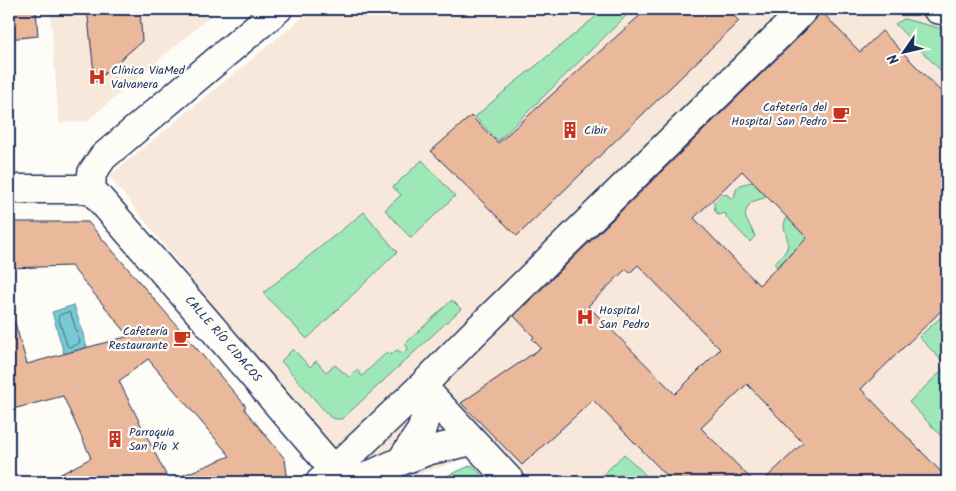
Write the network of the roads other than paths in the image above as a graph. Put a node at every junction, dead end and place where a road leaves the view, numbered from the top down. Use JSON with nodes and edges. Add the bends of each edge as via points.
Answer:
{"nodes":[{"id":1,"x":278,"y":9,"type":"edge"},
{"id":2,"x":804,"y":9,"type":"edge"},
{"id":3,"x":937,"y":9,"type":"edge"},
{"id":4,"x":947,"y":11,"type":"edge"},
{"id":5,"x":9,"y":189,"type":"edge"},
{"id":6,"x":92,"y":189,"type":"junction"},
{"id":7,"x":422,"y":386,"type":"junction"},
{"id":8,"x":472,"y":441,"type":"junction"},
{"id":9,"x":400,"y":461,"type":"junction"},
{"id":10,"x":342,"y":479,"type":"edge"},
{"id":11,"x":511,"y":482,"type":"edge"}],
"edges":[{"from":1,"to":6,"type":"street","via":[[103,157],[92,173]]},
{"from":2,"to":7,"type":"street"},
{"from":3,"to":4,"type":"street"},
{"from":5,"to":6,"type":"street"},
{"from":6,"to":10,"type":"street","name":"CALLE RÍO CIDACOS"},
{"from":7,"to":8,"type":"street"},
{"from":7,"to":9,"type":"street","via":[[427,413],[421,431]]},
{"from":7,"to":10,"type":"street"},
{"from":8,"to":9,"type":"street","via":[[430,450]]},
{"from":8,"to":11,"type":"street"},
{"from":9,"to":10,"type":"street"}]}
